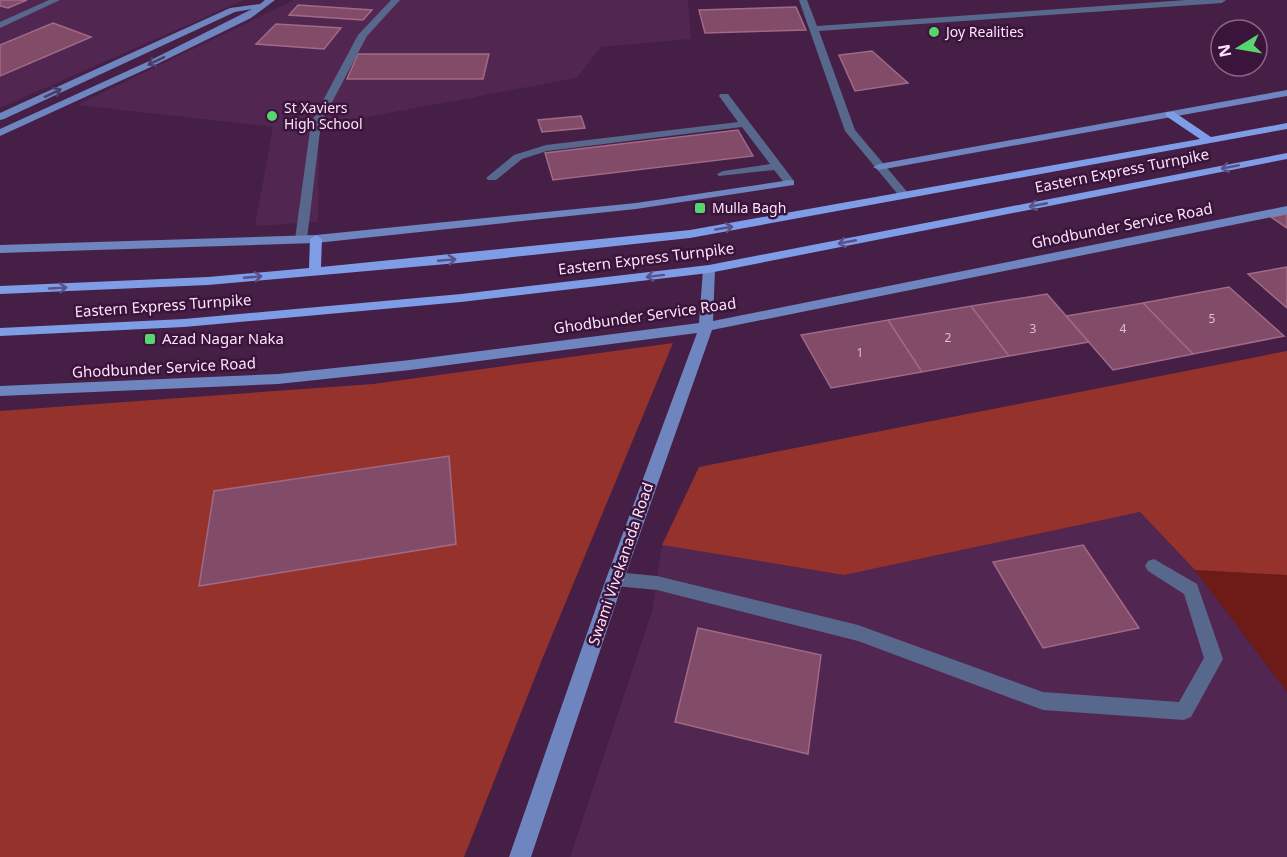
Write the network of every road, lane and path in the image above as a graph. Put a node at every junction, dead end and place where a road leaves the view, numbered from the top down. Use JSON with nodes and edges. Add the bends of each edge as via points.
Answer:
{"nodes":[{"id":1,"x":56,"y":0,"type":"edge"},
{"id":2,"x":396,"y":0,"type":"edge"},
{"id":3,"x":802,"y":0,"type":"edge"},
{"id":4,"x":1222,"y":0,"type":"edge"},
{"id":5,"x":267,"y":2,"type":"edge"},
{"id":6,"x":0,"y":25,"type":"edge"},
{"id":7,"x":814,"y":29,"type":"junction"},
{"id":8,"x":185,"y":32,"type":"junction"},
{"id":9,"x":204,"y":38,"type":"junction"},
{"id":10,"x":163,"y":42,"type":"junction"},
{"id":11,"x":182,"y":48,"type":"junction"},
{"id":12,"x":1287,"y":93,"type":"edge"},
{"id":13,"x":724,"y":96,"type":"dead end"},
{"id":14,"x":1170,"y":114,"type":"junction"},
{"id":15,"x":0,"y":117,"type":"edge"},
{"id":16,"x":745,"y":124,"type":"junction"},
{"id":17,"x":1287,"y":126,"type":"edge"},
{"id":18,"x":0,"y":133,"type":"edge"},
{"id":19,"x":1209,"y":140,"type":"junction"},
{"id":20,"x":1287,"y":156,"type":"edge"},
{"id":21,"x":777,"y":165,"type":"junction"},
{"id":22,"x":879,"y":167,"type":"junction"},
{"id":23,"x":723,"y":174,"type":"dead end"},
{"id":24,"x":492,"y":178,"type":"dead end"},
{"id":25,"x":905,"y":196,"type":"junction"},
{"id":26,"x":1287,"y":210,"type":"edge"},
{"id":27,"x":301,"y":239,"type":"junction"},
{"id":28,"x":316,"y":239,"type":"junction"},
{"id":29,"x":0,"y":249,"type":"edge"},
{"id":30,"x":709,"y":269,"type":"junction"},
{"id":31,"x":315,"y":272,"type":"junction"},
{"id":32,"x":0,"y":290,"type":"edge"},
{"id":33,"x":706,"y":327,"type":"junction"},
{"id":34,"x":0,"y":332,"type":"edge"},
{"id":35,"x":0,"y":392,"type":"edge"},
{"id":36,"x":1154,"y":566,"type":"dead end"},
{"id":37,"x":615,"y":579,"type":"junction"},
{"id":38,"x":520,"y":857,"type":"edge"}],
"edges":[{"from":1,"to":6,"type":"street"},
{"from":2,"to":27,"type":"street","via":[[363,34],[316,123]]},
{"from":3,"to":7,"type":"street"},
{"from":4,"to":7,"type":"street"},
{"from":5,"to":8,"type":"street","via":[[233,10]]},
{"from":5,"to":9,"type":"street"},
{"from":7,"to":22,"type":"street","via":[[850,131]]},
{"from":8,"to":9,"type":"street"},
{"from":8,"to":10,"type":"street"},
{"from":9,"to":11,"type":"street"},
{"from":10,"to":11,"type":"street"},
{"from":15,"to":10,"type":"street","one_way":true},
{"from":11,"to":18,"type":"street","one_way":true},
{"from":12,"to":14,"type":"street"},
{"from":13,"to":16,"type":"street"},
{"from":14,"to":19,"type":"main road"},
{"from":14,"to":22,"type":"street"},
{"from":16,"to":21,"type":"street"},
{"from":16,"to":24,"type":"street","via":[[546,148],[518,157]]},
{"from":17,"to":19,"type":"main road","name":"Eastern Express Turnpike"},
{"from":19,"to":25,"type":"main road","name":"Eastern Express Turnpike"},
{"from":20,"to":30,"type":"main road","name":"Eastern Express Turnpike","one_way":true},
{"from":21,"to":23,"type":"street"},
{"from":21,"to":28,"type":"street","via":[[790,183],[636,206]]},
{"from":22,"to":25,"type":"street"},
{"from":31,"to":25,"type":"main road","name":"Eastern Express Turnpike","one_way":true,"via":[[690,234]]},
{"from":26,"to":33,"type":"street","name":"Ghodbunder Service Road"},
{"from":27,"to":28,"type":"street"},
{"from":27,"to":29,"type":"street"},
{"from":28,"to":31,"type":"main road"},
{"from":30,"to":33,"type":"street","name":"Swami Vivekanada Road"},
{"from":30,"to":34,"type":"main road","name":"Eastern Express Turnpike","one_way":true,"via":[[460,298],[184,323]]},
{"from":32,"to":31,"type":"main road","name":"Eastern Express Turnpike","one_way":true},
{"from":33,"to":35,"type":"street","name":"Ghodbunder Service Road","via":[[278,379]]},
{"from":33,"to":37,"type":"street","name":"Swami Vivekanada Road"},
{"from":36,"to":37,"type":"street","via":[[1191,589],[1214,659],[1184,711],[1043,701],[858,633],[657,583]]},
{"from":37,"to":38,"type":"street","name":"Swami Vivekanada Road"}]}
